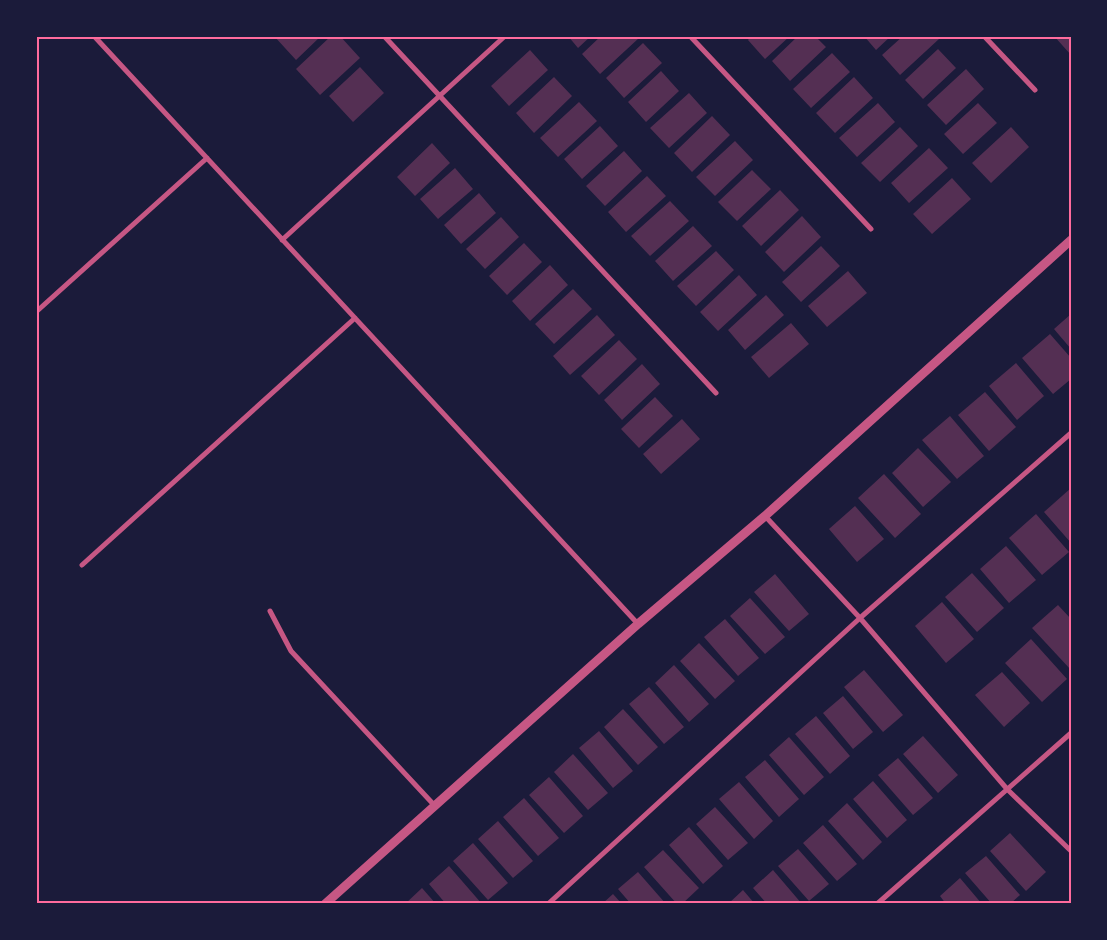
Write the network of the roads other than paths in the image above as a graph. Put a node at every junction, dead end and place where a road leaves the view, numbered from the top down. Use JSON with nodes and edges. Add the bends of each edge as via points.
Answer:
{"nodes":[{"id":1,"x":94,"y":36,"type":"edge"},
{"id":2,"x":384,"y":36,"type":"edge"},
{"id":3,"x":505,"y":36,"type":"edge"},
{"id":4,"x":690,"y":36,"type":"edge"},
{"id":5,"x":984,"y":36,"type":"edge"},
{"id":6,"x":1035,"y":90,"type":"dead end"},
{"id":7,"x":439,"y":97,"type":"junction"},
{"id":8,"x":207,"y":158,"type":"junction"},
{"id":9,"x":871,"y":229,"type":"dead end"},
{"id":10,"x":282,"y":240,"type":"junction"},
{"id":11,"x":1071,"y":240,"type":"edge"},
{"id":12,"x":36,"y":312,"type":"edge"},
{"id":13,"x":356,"y":318,"type":"junction"},
{"id":14,"x":716,"y":393,"type":"dead end"},
{"id":15,"x":1071,"y":433,"type":"edge"},
{"id":16,"x":765,"y":516,"type":"junction"},
{"id":17,"x":82,"y":565,"type":"dead end"},
{"id":18,"x":270,"y":611,"type":"dead end"},
{"id":19,"x":860,"y":618,"type":"junction"},
{"id":20,"x":638,"y":624,"type":"junction"},
{"id":21,"x":1071,"y":733,"type":"edge"},
{"id":22,"x":1007,"y":789,"type":"junction"},
{"id":23,"x":435,"y":806,"type":"junction"},
{"id":24,"x":1071,"y":851,"type":"edge"},
{"id":25,"x":325,"y":904,"type":"edge"},
{"id":26,"x":548,"y":904,"type":"edge"},
{"id":27,"x":876,"y":904,"type":"edge"}],
"edges":[{"from":1,"to":8,"type":"street"},
{"from":2,"to":7,"type":"street"},
{"from":3,"to":7,"type":"street"},
{"from":4,"to":9,"type":"street"},
{"from":5,"to":6,"type":"street"},
{"from":7,"to":10,"type":"street"},
{"from":7,"to":14,"type":"street"},
{"from":8,"to":10,"type":"street"},
{"from":8,"to":12,"type":"street"},
{"from":10,"to":13,"type":"street"},
{"from":11,"to":16,"type":"street"},
{"from":13,"to":17,"type":"street"},
{"from":13,"to":20,"type":"street"},
{"from":15,"to":19,"type":"street"},
{"from":16,"to":19,"type":"street"},
{"from":16,"to":20,"type":"street"},
{"from":18,"to":23,"type":"street","via":[[291,651]]},
{"from":19,"to":22,"type":"street"},
{"from":19,"to":26,"type":"street"},
{"from":20,"to":23,"type":"street"},
{"from":21,"to":22,"type":"street"},
{"from":22,"to":24,"type":"street"},
{"from":22,"to":27,"type":"street"},
{"from":23,"to":25,"type":"street"}]}
